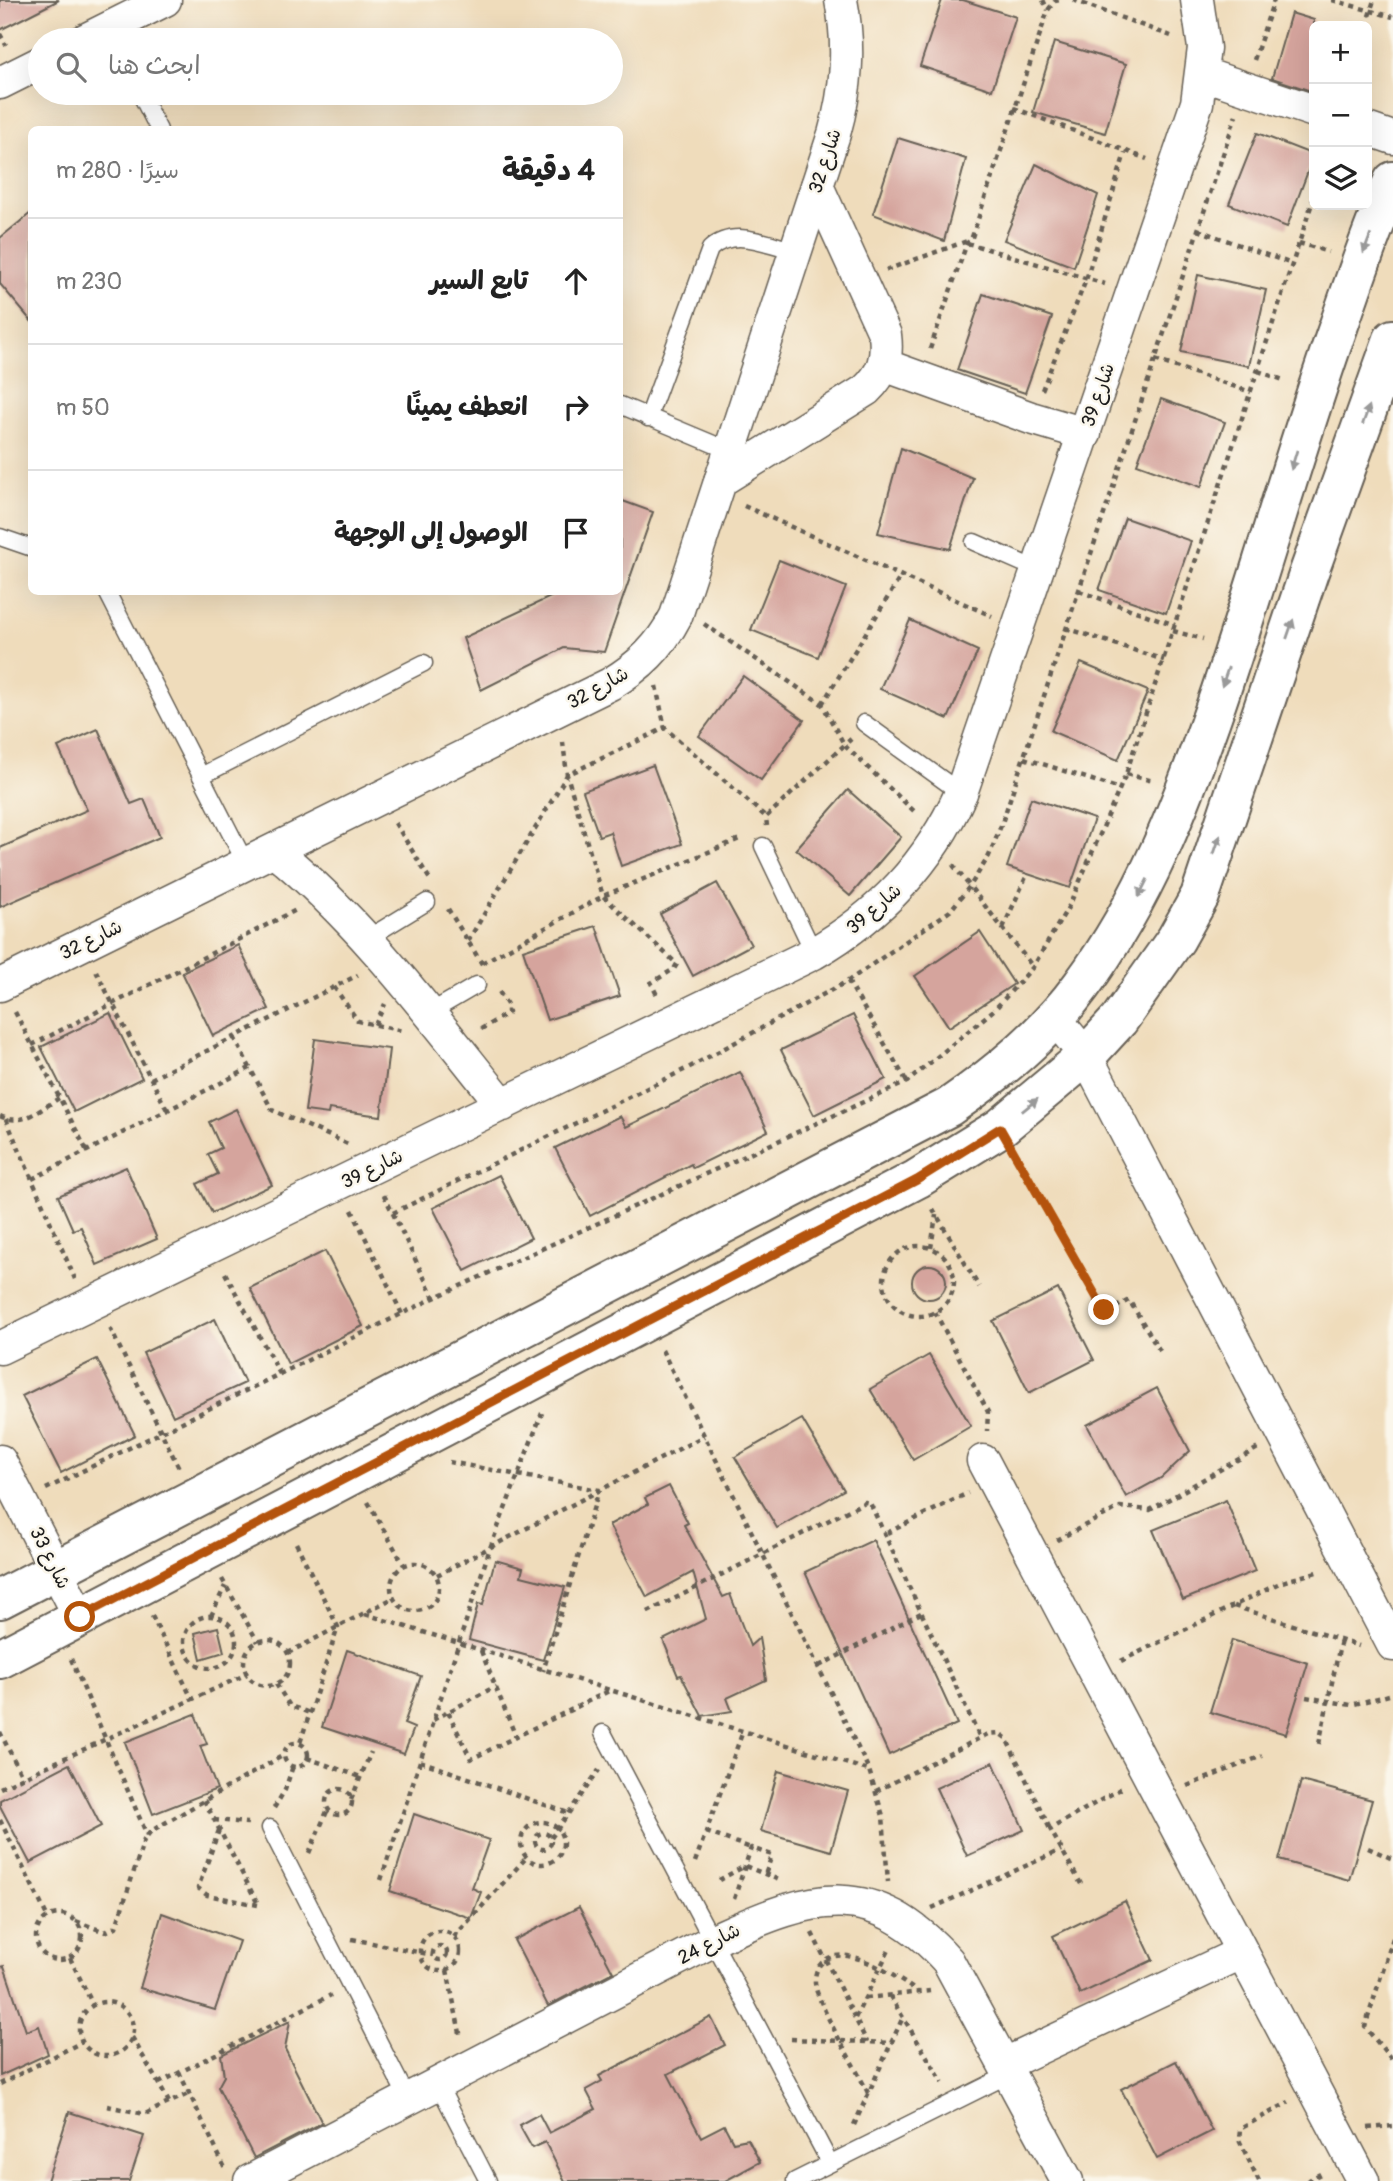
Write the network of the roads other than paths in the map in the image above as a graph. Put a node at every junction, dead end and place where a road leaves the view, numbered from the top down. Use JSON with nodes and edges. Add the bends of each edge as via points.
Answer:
{"nodes":[{"id":1,"x":165,"y":0,"type":"edge"},
{"id":2,"x":841,"y":0,"type":"edge"},
{"id":3,"x":1197,"y":0,"type":"edge"},
{"id":4,"x":117,"y":28,"type":"edge"},
{"id":5,"x":1204,"y":61,"type":"junction"},
{"id":6,"x":28,"y":69,"type":"edge"},
{"id":7,"x":0,"y":83,"type":"edge"},
{"id":8,"x":145,"y":105,"type":"edge"},
{"id":9,"x":1309,"y":109,"type":"edge"},
{"id":10,"x":157,"y":126,"type":"edge"},
{"id":11,"x":1372,"y":131,"type":"edge"},
{"id":12,"x":1393,"y":138,"type":"edge"},
{"id":13,"x":1393,"y":181,"type":"edge"},
{"id":14,"x":817,"y":186,"type":"junction"},
{"id":15,"x":796,"y":251,"type":"junction"},
{"id":16,"x":1393,"y":339,"type":"edge"},
{"id":17,"x":884,"y":365,"type":"junction"},
{"id":18,"x":623,"y":406,"type":"edge"},
{"id":19,"x":649,"y":418,"type":"junction"},
{"id":20,"x":1084,"y":434,"type":"junction"},
{"id":21,"x":730,"y":452,"type":"junction"},
{"id":22,"x":718,"y":488,"type":"junction"},
{"id":23,"x":0,"y":537,"type":"edge"},
{"id":24,"x":974,"y":542,"type":"dead end"},
{"id":25,"x":28,"y":547,"type":"edge"},
{"id":26,"x":1038,"y":570,"type":"junction"},
{"id":27,"x":109,"y":595,"type":"edge"},
{"id":28,"x":424,"y":663,"type":"dead end"},
{"id":29,"x":864,"y":723,"type":"road end"},
{"id":30,"x":201,"y":776,"type":"junction"},
{"id":31,"x":961,"y":793,"type":"junction"},
{"id":32,"x":760,"y":839,"type":"road end"},
{"id":33,"x":275,"y":851,"type":"junction"},
{"id":34,"x":246,"y":864,"type":"junction"},
{"id":35,"x":427,"y":902,"type":"dead end"},
{"id":36,"x":377,"y":949,"type":"junction"},
{"id":37,"x":814,"y":953,"type":"junction"},
{"id":38,"x":482,"y":977,"type":"road end"},
{"id":39,"x":1,"y":985,"type":"edge"},
{"id":40,"x":429,"y":1013,"type":"junction"},
{"id":41,"x":1054,"y":1017,"type":"junction"},
{"id":42,"x":1086,"y":1056,"type":"junction"},
{"id":43,"x":503,"y":1105,"type":"junction"},
{"id":44,"x":0,"y":1348,"type":"edge"},
{"id":45,"x":0,"y":1461,"type":"edge"},
{"id":46,"x":988,"y":1471,"type":"road end"},
{"id":47,"x":56,"y":1570,"type":"junction"},
{"id":48,"x":0,"y":1599,"type":"edge"},
{"id":49,"x":69,"y":1623,"type":"junction"},
{"id":50,"x":1380,"y":1647,"type":"edge"},
{"id":51,"x":0,"y":1659,"type":"edge"},
{"id":52,"x":603,"y":1733,"type":"dead end"},
{"id":53,"x":271,"y":1828,"type":"road end"},
{"id":54,"x":717,"y":1939,"type":"junction"},
{"id":55,"x":1241,"y":1953,"type":"junction"},
{"id":56,"x":1007,"y":2069,"type":"junction"},
{"id":57,"x":438,"y":2084,"type":"junction"},
{"id":58,"x":408,"y":2099,"type":"junction"},
{"id":59,"x":834,"y":2162,"type":"junction"},
{"id":60,"x":238,"y":2175,"type":"edge"},
{"id":61,"x":488,"y":2181,"type":"edge"},
{"id":62,"x":795,"y":2181,"type":"edge"},
{"id":63,"x":1067,"y":2181,"type":"edge"},
{"id":64,"x":1363,"y":2181,"type":"edge"}],
"edges":[{"from":1,"to":4,"type":"street"},
{"from":2,"to":14,"type":"street","name":"شارع 32","via":[[847,31],[844,100]]},
{"from":3,"to":5,"type":"street","name":"شارع 39"},
{"from":5,"to":9,"type":"street","via":[[1245,88]]},
{"from":5,"to":20,"type":"street","name":"شارع 39","via":[[1197,103]]},
{"from":6,"to":7,"type":"street"},
{"from":8,"to":10,"type":"lane"},
{"from":11,"to":12,"type":"street"},
{"from":13,"to":41,"type":"street","one_way":true,"via":[[1315,392],[1235,648],[1165,842],[1112,942]]},
{"from":14,"to":15,"type":"street","name":"شارع 32"},
{"from":14,"to":17,"type":"street","via":[[885,335]]},
{"from":15,"to":19,"type":"lane","via":[[737,236],[721,239],[710,249]]},
{"from":15,"to":21,"type":"street","name":"شارع 32"},
{"from":42,"to":16,"type":"street","one_way":true,"via":[[1149,980],[1200,896]]},
{"from":17,"to":20,"type":"street"},
{"from":17,"to":22,"type":"street","via":[[866,390]]},
{"from":18,"to":19,"type":"lane"},
{"from":19,"to":21,"type":"lane"},
{"from":20,"to":26,"type":"street","name":"شارع 39"},
{"from":21,"to":22,"type":"street","name":"شارع 32"},
{"from":22,"to":33,"type":"street","name":"شارع 32","via":[[665,637],[631,672]]},
{"from":23,"to":25,"type":"lane"},
{"from":24,"to":26,"type":"lane"},
{"from":26,"to":31,"type":"street","name":"شارع 39"},
{"from":27,"to":30,"type":"lane"},
{"from":28,"to":30,"type":"lane"},
{"from":29,"to":31,"type":"lane"},
{"from":30,"to":34,"type":"lane"},
{"from":31,"to":37,"type":"street","name":"شارع 39","via":[[938,839],[901,886],[870,917]]},
{"from":32,"to":37,"type":"lane"},
{"from":33,"to":34,"type":"street","name":"شارع 32"},
{"from":33,"to":36,"type":"street","via":[[326,895]]},
{"from":34,"to":39,"type":"street","name":"شارع 32"},
{"from":35,"to":36,"type":"lane"},
{"from":36,"to":40,"type":"street"},
{"from":37,"to":43,"type":"street","name":"شارع 39"},
{"from":38,"to":40,"type":"lane"},
{"from":40,"to":43,"type":"street"},
{"from":41,"to":42,"type":"street"},
{"from":41,"to":47,"type":"street","via":[[999,1073],[949,1107]]},
{"from":49,"to":42,"type":"street","one_way":true,"via":[[917,1180],[1000,1128]]},
{"from":42,"to":50,"type":"street","via":[[1350,1563]]},
{"from":43,"to":44,"type":"street","name":"شارع 39"},
{"from":45,"to":47,"type":"street","name":"شارع 33"},
{"from":46,"to":55,"type":"street"},
{"from":47,"to":48,"type":"street"},
{"from":47,"to":49,"type":"street","name":"شارع 33"},
{"from":49,"to":51,"type":"street"},
{"from":52,"to":54,"type":"lane","via":[[685,1890]]},
{"from":53,"to":58,"type":"lane"},
{"from":54,"to":56,"type":"street","name":"شارع 24","via":[[798,1904],[836,1901],[895,1917],[942,1954]]},
{"from":54,"to":57,"type":"street","name":"شارع 24"},
{"from":54,"to":59,"type":"lane","via":[[763,2038]]},
{"from":55,"to":56,"type":"street"},
{"from":55,"to":64,"type":"street"},
{"from":56,"to":59,"type":"lane","via":[[954,2102]]},
{"from":56,"to":63,"type":"street","name":"شارع 24"},
{"from":57,"to":58,"type":"street","name":"شارع 24"},
{"from":57,"to":61,"type":"lane"},
{"from":58,"to":60,"type":"street","name":"شارع 24"},
{"from":59,"to":62,"type":"lane"}]}
